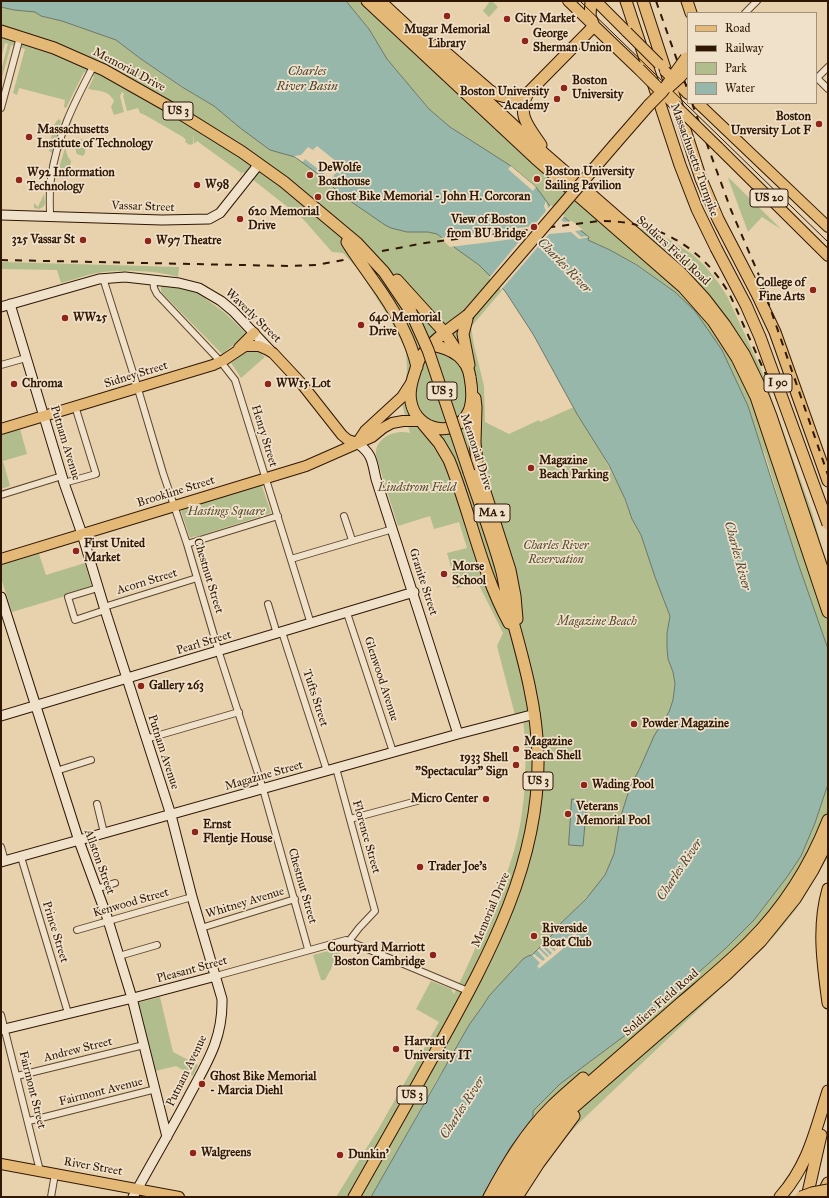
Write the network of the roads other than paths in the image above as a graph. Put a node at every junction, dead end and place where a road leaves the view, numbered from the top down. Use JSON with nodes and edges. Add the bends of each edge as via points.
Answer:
{"nodes":[{"id":1,"x":367,"y":1,"type":"edge"},
{"id":2,"x":380,"y":1,"type":"edge"},
{"id":3,"x":568,"y":1,"type":"edge"},
{"id":4,"x":591,"y":1,"type":"edge"},
{"id":5,"x":596,"y":1,"type":"edge"},
{"id":6,"x":626,"y":1,"type":"edge"},
{"id":7,"x":643,"y":1,"type":"edge"},
{"id":8,"x":687,"y":1,"type":"edge"},
{"id":9,"x":694,"y":1,"type":"edge"},
{"id":10,"x":757,"y":1,"type":"edge"},
{"id":11,"x":691,"y":12,"type":"edge"},
{"id":12,"x":698,"y":12,"type":"edge"},
{"id":13,"x":748,"y":12,"type":"edge"},
{"id":14,"x":400,"y":20,"type":"junction"},
{"id":15,"x":594,"y":26,"type":"junction"},
{"id":16,"x":1,"y":31,"type":"edge"},
{"id":17,"x":20,"y":36,"type":"junction"},
{"id":18,"x":687,"y":60,"type":"edge"},
{"id":19,"x":94,"y":65,"type":"junction"},
{"id":20,"x":828,"y":67,"type":"edge"},
{"id":21,"x":817,"y":77,"type":"edge"},
{"id":22,"x":817,"y":79,"type":"edge"},
{"id":23,"x":674,"y":80,"type":"junction"},
{"id":24,"x":828,"y":89,"type":"edge"},
{"id":25,"x":528,"y":92,"type":"junction"},
{"id":26,"x":662,"y":92,"type":"junction"},
{"id":27,"x":687,"y":93,"type":"edge"},
{"id":28,"x":511,"y":97,"type":"junction"},
{"id":29,"x":701,"y":106,"type":"edge"},
{"id":30,"x":1,"y":108,"type":"edge"},
{"id":31,"x":525,"y":119,"type":"junction"},
{"id":32,"x":549,"y":158,"type":"junction"},
{"id":33,"x":258,"y":164,"type":"junction"},
{"id":34,"x":1,"y":215,"type":"edge"},
{"id":35,"x":50,"y":216,"type":"junction"},
{"id":36,"x":828,"y":227,"type":"edge"},
{"id":37,"x":349,"y":240,"type":"junction"},
{"id":38,"x":828,"y":256,"type":"edge"},
{"id":39,"x":103,"y":278,"type":"junction"},
{"id":40,"x":153,"y":280,"type":"junction"},
{"id":41,"x":5,"y":305,"type":"edge"},
{"id":42,"x":468,"y":315,"type":"junction"},
{"id":43,"x":254,"y":333,"type":"junction"},
{"id":44,"x":445,"y":333,"type":"junction"},
{"id":45,"x":431,"y":345,"type":"junction"},
{"id":46,"x":236,"y":351,"type":"junction"},
{"id":47,"x":273,"y":354,"type":"junction"},
{"id":48,"x":26,"y":358,"type":"junction"},
{"id":49,"x":221,"y":362,"type":"junction"},
{"id":50,"x":465,"y":363,"type":"junction"},
{"id":51,"x":1,"y":365,"type":"edge"},
{"id":52,"x":417,"y":367,"type":"junction"},
{"id":53,"x":470,"y":375,"type":"junction"},
{"id":54,"x":413,"y":379,"type":"junction"},
{"id":55,"x":471,"y":387,"type":"junction"},
{"id":56,"x":137,"y":388,"type":"junction"},
{"id":57,"x":75,"y":406,"type":"junction"},
{"id":58,"x":44,"y":416,"type":"junction"},
{"id":59,"x":421,"y":421,"type":"junction"},
{"id":60,"x":1,"y":429,"type":"edge"},
{"id":61,"x":357,"y":444,"type":"junction"},
{"id":62,"x":266,"y":478,"type":"junction"},
{"id":63,"x":63,"y":479,"type":"junction"},
{"id":64,"x":828,"y":481,"type":"edge"},
{"id":65,"x":1,"y":495,"type":"edge"},
{"id":66,"x":173,"y":506,"type":"junction"},
{"id":67,"x":278,"y":516,"type":"junction"},
{"id":68,"x":344,"y":516,"type":"dead end"},
{"id":69,"x":828,"y":524,"type":"edge"},
{"id":70,"x":393,"y":529,"type":"junction"},
{"id":71,"x":82,"y":534,"type":"junction"},
{"id":72,"x":352,"y":540,"type":"junction"},
{"id":73,"x":187,"y":544,"type":"junction"},
{"id":74,"x":1,"y":559,"type":"edge"},
{"id":75,"x":291,"y":559,"type":"junction"},
{"id":76,"x":197,"y":578,"type":"junction"},
{"id":77,"x":828,"y":586,"type":"edge"},
{"id":78,"x":98,"y":588,"type":"junction"},
{"id":79,"x":414,"y":592,"type":"junction"},
{"id":80,"x":1,"y":598,"type":"edge"},
{"id":81,"x":268,"y":604,"type":"dead end"},
{"id":82,"x":104,"y":609,"type":"junction"},
{"id":83,"x":828,"y":612,"type":"edge"},
{"id":84,"x":347,"y":613,"type":"junction"},
{"id":85,"x":311,"y":624,"type":"junction"},
{"id":86,"x":279,"y":633,"type":"junction"},
{"id":87,"x":518,"y":640,"type":"junction"},
{"id":88,"x":219,"y":650,"type":"junction"},
{"id":89,"x":127,"y":678,"type":"junction"},
{"id":90,"x":36,"y":706,"type":"junction"},
{"id":91,"x":239,"y":712,"type":"junction"},
{"id":92,"x":535,"y":714,"type":"junction"},
{"id":93,"x":1,"y":716,"type":"edge"},
{"id":94,"x":458,"y":734,"type":"junction"},
{"id":95,"x":146,"y":739,"type":"junction"},
{"id":96,"x":393,"y":752,"type":"junction"},
{"id":97,"x":91,"y":760,"type":"dead end"},
{"id":98,"x":332,"y":769,"type":"junction"},
{"id":99,"x":56,"y":771,"type":"junction"},
{"id":100,"x":263,"y":788,"type":"junction"},
{"id":101,"x":417,"y":802,"type":"dead end"},
{"id":102,"x":96,"y":804,"type":"dead end"},
{"id":103,"x":171,"y":814,"type":"junction"},
{"id":104,"x":350,"y":819,"type":"junction"},
{"id":105,"x":828,"y":820,"type":"edge"},
{"id":106,"x":104,"y":833,"type":"junction"},
{"id":107,"x":79,"y":841,"type":"junction"},
{"id":108,"x":828,"y":841,"type":"edge"},
{"id":109,"x":1,"y":847,"type":"edge"},
{"id":110,"x":21,"y":857,"type":"junction"},
{"id":111,"x":3,"y":862,"type":"edge"},
{"id":112,"x":115,"y":884,"type":"dead end"},
{"id":113,"x":96,"y":889,"type":"junction"},
{"id":114,"x":828,"y":889,"type":"edge"},
{"id":115,"x":192,"y":897,"type":"junction"},
{"id":116,"x":295,"y":899,"type":"junction"},
{"id":117,"x":108,"y":921,"type":"junction"},
{"id":118,"x":201,"y":928,"type":"junction"},
{"id":119,"x":77,"y":930,"type":"dead end"},
{"id":120,"x":349,"y":941,"type":"junction"},
{"id":121,"x":158,"y":945,"type":"dead end"},
{"id":122,"x":308,"y":949,"type":"junction"},
{"id":123,"x":119,"y":956,"type":"junction"},
{"id":124,"x":216,"y":976,"type":"junction"},
{"id":125,"x":468,"y":991,"type":"junction"},
{"id":126,"x":132,"y":998,"type":"junction"},
{"id":127,"x":828,"y":1003,"type":"edge"},
{"id":128,"x":68,"y":1013,"type":"junction"},
{"id":129,"x":1,"y":1015,"type":"edge"},
{"id":130,"x":3,"y":1029,"type":"edge"},
{"id":131,"x":644,"y":1035,"type":"junction"},
{"id":132,"x":144,"y":1045,"type":"junction"},
{"id":133,"x":610,"y":1075,"type":"junction"},
{"id":134,"x":17,"y":1076,"type":"junction"},
{"id":135,"x":156,"y":1090,"type":"junction"},
{"id":136,"x":828,"y":1091,"type":"edge"},
{"id":137,"x":828,"y":1102,"type":"edge"},
{"id":138,"x":29,"y":1121,"type":"junction"},
{"id":139,"x":167,"y":1137,"type":"junction"},
{"id":140,"x":1,"y":1164,"type":"edge"},
{"id":141,"x":40,"y":1171,"type":"junction"},
{"id":142,"x":55,"y":1174,"type":"junction"},
{"id":143,"x":828,"y":1183,"type":"edge"},
{"id":144,"x":828,"y":1190,"type":"edge"},
{"id":145,"x":135,"y":1193,"type":"edge"},
{"id":146,"x":51,"y":1197,"type":"edge"},
{"id":147,"x":180,"y":1197,"type":"edge"},
{"id":148,"x":354,"y":1197,"type":"edge"},
{"id":149,"x":488,"y":1197,"type":"edge"},
{"id":150,"x":498,"y":1197,"type":"edge"},
{"id":151,"x":507,"y":1197,"type":"edge"},
{"id":152,"x":517,"y":1197,"type":"edge"},
{"id":153,"x":780,"y":1197,"type":"edge"},
{"id":154,"x":801,"y":1197,"type":"edge"},
{"id":155,"x":807,"y":1197,"type":"edge"},
{"id":156,"x":821,"y":1197,"type":"edge"}],
"edges":[{"from":1,"to":83,"type":"highway","name":"Soldiers Field Road","via":[[518,143],[683,287],[713,321],[731,348],[760,408]]},
{"from":2,"to":14,"type":"highway"},
{"from":3,"to":15,"type":"main road","number":"US 20"},
{"from":4,"to":15,"type":"highway","via":[[590,17]]},
{"from":5,"to":23,"type":"main road","bridge":true},
{"from":6,"to":69,"type":"highway","name":"Massachusetts Turnpike","number":"I 90","bridge":true,"via":[[680,165],[697,209],[760,337]]},
{"from":7,"to":64,"type":"highway","name":"Massachusetts Turnpike","number":"I 90","via":[[701,179],[718,219],[775,332]]},
{"from":8,"to":11,"type":"highway"},
{"from":9,"to":12,"type":"highway"},
{"from":10,"to":13,"type":"street"},
{"from":14,"to":28,"type":"highway","via":[[435,44],[492,93]]},
{"from":14,"to":32,"type":"highway","name":"Soldiers Field Road"},
{"from":15,"to":25,"type":"highway"},
{"from":15,"to":26,"type":"highway","number":"US 20","bridge":true},
{"from":16,"to":17,"type":"highway","name":"Memorial Drive","number":"US 3"},
{"from":17,"to":19,"type":"highway","name":"Memorial Drive","number":"US 3"},
{"from":17,"to":30,"type":"street"},
{"from":18,"to":23,"type":"highway","bridge":true},
{"from":19,"to":33,"type":"highway","name":"Memorial Drive","number":"US 3","via":[[177,111]]},
{"from":19,"to":35,"type":"street","via":[[73,106],[57,150],[50,188]]},
{"from":20,"to":21,"type":"street"},
{"from":22,"to":24,"type":"street"},
{"from":23,"to":26,"type":"highway","number":"MA 2","bridge":true},
{"from":23,"to":27,"type":"main road"},
{"from":25,"to":28,"type":"highway"},
{"from":25,"to":31,"type":"highway","via":[[522,106]]},
{"from":26,"to":38,"type":"main road","number":"US 20","bridge":true},
{"from":26,"to":42,"type":"highway","number":"MA 2","bridge":true},
{"from":28,"to":31,"type":"highway"},
{"from":29,"to":36,"type":"main road","number":"US 20"},
{"from":31,"to":32,"type":"highway"},
{"from":32,"to":77,"type":"highway","name":"Soldiers Field Road","via":[[685,277],[716,312],[738,344],[767,405]]},
{"from":33,"to":35,"type":"street","name":"Vassar Street","via":[[220,212],[209,219]]},
{"from":33,"to":37,"type":"highway","name":"Memorial Drive","number":"US 3","via":[[332,222]]},
{"from":34,"to":35,"type":"street","name":"Vassar Street"},
{"from":37,"to":44,"type":"highway","via":[[370,248]]},
{"from":37,"to":52,"type":"highway","via":[[356,258],[384,296],[399,322],[412,349]]},
{"from":37,"to":87,"type":"highway","name":"Memorial Drive","number":"US 3","via":[[408,314],[466,473],[495,574],[508,604]]},
{"from":39,"to":40,"type":"street","name":"Waverly Street"},
{"from":39,"to":41,"type":"street","name":"Waverly Street"},
{"from":39,"to":56,"type":"street","name":"Chestnut Street"},
{"from":40,"to":43,"type":"street","name":"Waverly Street","via":[[186,284],[207,292],[225,304]]},
{"from":40,"to":49,"type":"street","name":"Henry Street","via":[[156,294]]},
{"from":41,"to":48,"type":"street","name":"Putnam Avenue"},
{"from":42,"to":44,"type":"highway","number":"MA 2"},
{"from":42,"to":53,"type":"highway","number":"MA 2","via":[[463,336]]},
{"from":43,"to":46,"type":"main road"},
{"from":43,"to":47,"type":"street","name":"Waverly Street"},
{"from":44,"to":45,"type":"highway","number":"MA 2"},
{"from":44,"to":50,"type":"highway"},
{"from":45,"to":50,"type":"highway","via":[[451,350]]},
{"from":45,"to":52,"type":"highway","number":"MA 2","via":[[421,356]]},
{"from":46,"to":47,"type":"main road","name":"Sidney Street","via":[[245,346],[255,345]]},
{"from":46,"to":49,"type":"main road","name":"Sidney Street"},
{"from":47,"to":61,"type":"main road","name":"Waverly Street","via":[[305,388],[342,435]]},
{"from":48,"to":51,"type":"street"},
{"from":48,"to":58,"type":"street","name":"Putnam Avenue"},
{"from":49,"to":56,"type":"main road","name":"Sidney Street"},
{"from":49,"to":62,"type":"street","name":"Henry Street","via":[[236,384]]},
{"from":50,"to":53,"type":"highway"},
{"from":52,"to":54,"type":"highway","number":"MA 2"},
{"from":53,"to":55,"type":"highway","number":"MA 2"},
{"from":54,"to":59,"type":"highway","number":"MA 2","via":[[411,402],[415,414]]},
{"from":54,"to":61,"type":"main road","via":[[401,398],[365,431]]},
{"from":55,"to":59,"type":"highway","via":[[469,410],[458,424],[442,429],[431,427]]},
{"from":55,"to":87,"type":"highway","number":"MA 2","via":[[476,406],[475,443],[478,470],[511,575],[516,601]]},
{"from":56,"to":57,"type":"main road","name":"Sidney Street"},
{"from":56,"to":66,"type":"street","name":"Chestnut Street"},
{"from":57,"to":58,"type":"main road","name":"Sidney Street"},
{"from":57,"to":63,"type":"street","via":[[96,474]]},
{"from":58,"to":60,"type":"main road","name":"Sidney Street"},
{"from":58,"to":63,"type":"street","name":"Putnam Avenue"},
{"from":59,"to":61,"type":"main road","name":"Brookline Street","via":[[400,421],[390,424]]},
{"from":59,"to":87,"type":"highway","number":"MA 2","via":[[449,460],[493,591]]},
{"from":61,"to":62,"type":"main road","name":"Brookline Street","via":[[313,463]]},
{"from":61,"to":70,"type":"street","name":"Granite Street","via":[[371,457]]},
{"from":62,"to":66,"type":"main road","name":"Brookline Street"},
{"from":62,"to":67,"type":"street","name":"Henry Street"},
{"from":63,"to":65,"type":"street"},
{"from":63,"to":71,"type":"street","name":"Putnam Avenue"},
{"from":66,"to":71,"type":"main road","name":"Brookline Street"},
{"from":66,"to":73,"type":"street","name":"Chestnut Street"},
{"from":67,"to":73,"type":"street"},
{"from":67,"to":75,"type":"street","name":"Henry Street"},
{"from":68,"to":72,"type":"street"},
{"from":70,"to":72,"type":"street"},
{"from":70,"to":79,"type":"street","name":"Granite Street"},
{"from":71,"to":74,"type":"main road","name":"Brookline Street"},
{"from":71,"to":78,"type":"street","name":"Putnam Avenue"},
{"from":72,"to":75,"type":"street"},
{"from":73,"to":76,"type":"street","name":"Chestnut Street"},
{"from":75,"to":85,"type":"street","name":"Henry Street"},
{"from":76,"to":82,"type":"street","name":"Acorn Street"},
{"from":76,"to":88,"type":"street","name":"Chestnut Street"},
{"from":78,"to":82,"type":"street","name":"Putnam Avenue"},
{"from":78,"to":82,"type":"street","name":"Acorn Street","via":[[68,597],[75,620]]},
{"from":79,"to":84,"type":"street","name":"Pearl Street"},
{"from":79,"to":94,"type":"street","name":"Granite Street"},
{"from":80,"to":90,"type":"street","name":"Allston Street"},
{"from":81,"to":86,"type":"street","name":"Tufts Street"},
{"from":82,"to":89,"type":"street","name":"Putnam Avenue"},
{"from":84,"to":85,"type":"street","name":"Pearl Street"},
{"from":84,"to":96,"type":"street","name":"Glenwood Avenue"},
{"from":85,"to":86,"type":"street","name":"Pearl Street"},
{"from":86,"to":88,"type":"street","name":"Pearl Street"},
{"from":86,"to":98,"type":"street","name":"Tufts Street"},
{"from":87,"to":92,"type":"highway","name":"Memorial Drive","number":"US 3"},
{"from":88,"to":89,"type":"street","name":"Pearl Street"},
{"from":88,"to":91,"type":"street","name":"Chestnut Street"},
{"from":89,"to":90,"type":"street","name":"Pearl Street"},
{"from":89,"to":95,"type":"street","name":"Putnam Avenue"},
{"from":90,"to":93,"type":"street","name":"Pearl Street"},
{"from":90,"to":99,"type":"street","name":"Allston Street"},
{"from":91,"to":95,"type":"street"},
{"from":91,"to":100,"type":"street","name":"Chestnut Street"},
{"from":92,"to":94,"type":"street","name":"Magazine Street"},
{"from":92,"to":125,"type":"highway","name":"Memorial Drive","number":"US 3","via":[[538,780],[530,841],[509,905]]},
{"from":94,"to":96,"type":"street","name":"Magazine Street"},
{"from":95,"to":103,"type":"street","name":"Putnam Avenue"},
{"from":96,"to":98,"type":"street","name":"Magazine Street"},
{"from":97,"to":99,"type":"street"},
{"from":98,"to":100,"type":"street","name":"Magazine Street"},
{"from":98,"to":104,"type":"street","name":"Florence Street"},
{"from":99,"to":107,"type":"street","name":"Allston Street"},
{"from":100,"to":103,"type":"street","name":"Magazine Street"},
{"from":100,"to":116,"type":"street","name":"Chestnut Street"},
{"from":101,"to":104,"type":"street"},
{"from":102,"to":106,"type":"street"},
{"from":103,"to":106,"type":"street","name":"Magazine Street"},
{"from":103,"to":115,"type":"street","name":"Putnam Avenue"},
{"from":104,"to":120,"type":"street","name":"Florence Street","via":[[376,911]]},
{"from":105,"to":131,"type":"highway","name":"Soldiers Field Road","via":[[798,879],[762,928],[734,957]]},
{"from":106,"to":107,"type":"street","name":"Magazine Street"},
{"from":107,"to":110,"type":"street","name":"Magazine Street"},
{"from":107,"to":113,"type":"street","name":"Allston Street"},
{"from":108,"to":133,"type":"highway","name":"Soldiers Field Road","via":[[795,899],[761,942]]},
{"from":109,"to":111,"type":"street"},
{"from":110,"to":111,"type":"street","name":"Magazine Street"},
{"from":110,"to":128,"type":"street","name":"Prince Street"},
{"from":112,"to":113,"type":"street"},
{"from":113,"to":117,"type":"street","name":"Allston Street"},
{"from":114,"to":127,"type":"highway","via":[[821,945]]},
{"from":115,"to":117,"type":"street","name":"Kenwood Street"},
{"from":115,"to":118,"type":"street","name":"Putnam Avenue"},
{"from":116,"to":118,"type":"street","name":"Whitney Avenue"},
{"from":116,"to":122,"type":"street","name":"Chestnut Street"},
{"from":117,"to":119,"type":"street","name":"Kenwood Street"},
{"from":117,"to":123,"type":"street","name":"Allston Street"},
{"from":118,"to":124,"type":"street","name":"Putnam Avenue"},
{"from":120,"to":122,"type":"street","name":"Pleasant Street","via":[[343,940]]},
{"from":120,"to":125,"type":"street"},
{"from":121,"to":123,"type":"street"},
{"from":122,"to":124,"type":"street","name":"Pleasant Street"},
{"from":123,"to":126,"type":"street","name":"Allston Street"},
{"from":124,"to":126,"type":"street","name":"Pleasant Street"},
{"from":124,"to":139,"type":"street","name":"Putnam Avenue","via":[[222,999],[222,1015],[214,1049]]},
{"from":125,"to":148,"type":"highway","name":"Memorial Drive","number":"US 3"},
{"from":126,"to":128,"type":"street","name":"Pleasant Street"},
{"from":126,"to":132,"type":"street","name":"Allston Street"},
{"from":128,"to":130,"type":"street","name":"Pleasant Street"},
{"from":129,"to":130,"type":"street","name":"Fairmont Street"},
{"from":130,"to":134,"type":"street","name":"Fairmont Street"},
{"from":131,"to":149,"type":"highway","via":[[616,1052],[550,1107],[517,1148]]},
{"from":131,"to":150,"type":"highway","name":"Soldiers Field Road","via":[[548,1123],[520,1158]]},
{"from":132,"to":134,"type":"street","name":"Andrew Street"},
{"from":132,"to":135,"type":"street","name":"Allston Street"},
{"from":133,"to":151,"type":"highway","name":"Soldiers Field Road","via":[[551,1131],[530,1158]]},
{"from":133,"to":152,"type":"highway","via":[[565,1126]]},
{"from":134,"to":138,"type":"street","name":"Fairmont Street"},
{"from":135,"to":138,"type":"street","name":"Fairmont Avenue"},
{"from":135,"to":139,"type":"street","name":"Allston Street"},
{"from":136,"to":153,"type":"highway","via":[[806,1158]]},
{"from":137,"to":155,"type":"highway"},
{"from":138,"to":141,"type":"street","name":"Fairmont Street"},
{"from":139,"to":145,"type":"street","name":"Putnam Avenue"},
{"from":140,"to":141,"type":"main road","name":"River Street"},
{"from":141,"to":142,"type":"main road","name":"River Street"},
{"from":142,"to":145,"type":"main road","name":"River Street"},
{"from":142,"to":146,"type":"street"},
{"from":143,"to":156,"type":"highway"},
{"from":144,"to":154,"type":"highway","bridge":true},
{"from":145,"to":147,"type":"main road","name":"River Street"}]}
